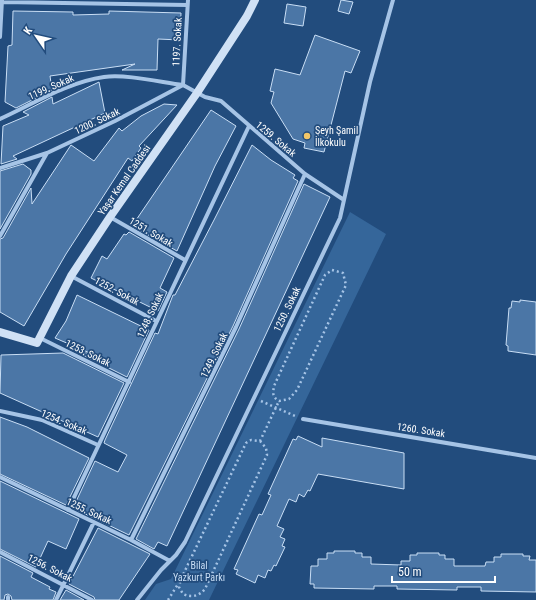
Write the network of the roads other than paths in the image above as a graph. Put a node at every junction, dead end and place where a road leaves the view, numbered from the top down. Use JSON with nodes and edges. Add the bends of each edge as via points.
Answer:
{"nodes":[{"id":1,"x":255,"y":0,"type":"edge"},
{"id":2,"x":393,"y":0,"type":"edge"},
{"id":3,"x":2,"y":1,"type":"edge"},
{"id":4,"x":188,"y":2,"type":"edge"},
{"id":5,"x":0,"y":37,"type":"edge"},
{"id":6,"x":183,"y":85,"type":"junction"},
{"id":7,"x":197,"y":93,"type":"junction"},
{"id":8,"x":0,"y":119,"type":"edge"},
{"id":9,"x":249,"y":126,"type":"junction"},
{"id":10,"x":47,"y":153,"type":"junction"},
{"id":11,"x":0,"y":168,"type":"edge"},
{"id":12,"x":305,"y":174,"type":"junction"},
{"id":13,"x":344,"y":200,"type":"junction"},
{"id":14,"x":110,"y":217,"type":"junction"},
{"id":15,"x":0,"y":236,"type":"edge"},
{"id":16,"x":184,"y":260,"type":"junction"},
{"id":17,"x":71,"y":276,"type":"junction"},
{"id":18,"x":156,"y":321,"type":"junction"},
{"id":19,"x":0,"y":332,"type":"edge"},
{"id":20,"x":40,"y":338,"type":"junction"},
{"id":21,"x":129,"y":382,"type":"junction"},
{"id":22,"x":0,"y":411,"type":"edge"},
{"id":23,"x":303,"y":419,"type":"road end"},
{"id":24,"x":98,"y":446,"type":"junction"},
{"id":25,"x":536,"y":458,"type":"edge"},
{"id":26,"x":0,"y":477,"type":"edge"},
{"id":27,"x":68,"y":510,"type":"junction"},
{"id":28,"x":94,"y":522,"type":"junction"},
{"id":29,"x":131,"y":540,"type":"junction"},
{"id":30,"x":0,"y":552,"type":"edge"},
{"id":31,"x":170,"y":561,"type":"junction"},
{"id":32,"x":64,"y":584,"type":"junction"},
{"id":33,"x":56,"y":600,"type":"edge"},
{"id":34,"x":92,"y":600,"type":"edge"},
{"id":35,"x":137,"y":600,"type":"edge"}],
"edges":[{"from":1,"to":7,"type":"street","name":"Yaşar Kemal Caddesi"},
{"from":2,"to":13,"type":"street","name":"1250. Sokak","via":[[370,82]]},
{"from":3,"to":4,"type":"street"},
{"from":3,"to":5,"type":"street"},
{"from":4,"to":6,"type":"street","name":"1197. Sokak"},
{"from":6,"to":7,"type":"street"},
{"from":6,"to":8,"type":"street","name":"1199. Sokak","via":[[105,77],[77,84]]},
{"from":6,"to":10,"type":"street","name":"1200. Sokak","via":[[115,122]]},
{"from":7,"to":9,"type":"street","name":"1259. Sokak","via":[[222,101]]},
{"from":7,"to":14,"type":"street","name":"Yaşar Kemal Caddesi"},
{"from":9,"to":12,"type":"street","name":"1259. Sokak"},
{"from":9,"to":16,"type":"street","name":"1248. Sokak"},
{"from":10,"to":11,"type":"street","name":"1200. Sokak"},
{"from":10,"to":15,"type":"street"},
{"from":12,"to":13,"type":"street","name":"1259. Sokak"},
{"from":12,"to":29,"type":"street","name":"1249. Sokak","via":[[236,327]]},
{"from":13,"to":31,"type":"street","name":"1250. Sokak","via":[[340,218],[185,542]]},
{"from":14,"to":16,"type":"street","name":"1251. Sokak"},
{"from":14,"to":17,"type":"street","name":"Yaşar Kemal Caddesi"},
{"from":16,"to":18,"type":"street","name":"1248. Sokak"},
{"from":17,"to":18,"type":"street","name":"1252. Sokak"},
{"from":17,"to":20,"type":"street","name":"Yaşar Kemal Caddesi"},
{"from":18,"to":21,"type":"street","name":"1248. Sokak"},
{"from":19,"to":20,"type":"street","via":[[37,343]]},
{"from":20,"to":21,"type":"street","name":"1253. Sokak"},
{"from":21,"to":24,"type":"street","name":"1248. Sokak"},
{"from":22,"to":24,"type":"street","name":"1254. Sokak","via":[[42,420]]},
{"from":23,"to":25,"type":"street","name":"1260. Sokak"},
{"from":24,"to":27,"type":"street","name":"1248. Sokak"},
{"from":26,"to":27,"type":"street","name":"1255. Sokak"},
{"from":27,"to":28,"type":"street","name":"1255. Sokak"},
{"from":28,"to":29,"type":"street","name":"1255. Sokak"},
{"from":28,"to":32,"type":"street"},
{"from":29,"to":31,"type":"street","name":"1255. Sokak"},
{"from":30,"to":32,"type":"street","name":"1256. Sokak"},
{"from":31,"to":35,"type":"street","name":"1250. Sokak"},
{"from":32,"to":33,"type":"street"},
{"from":32,"to":34,"type":"street","name":"1256. Sokak"}]}
